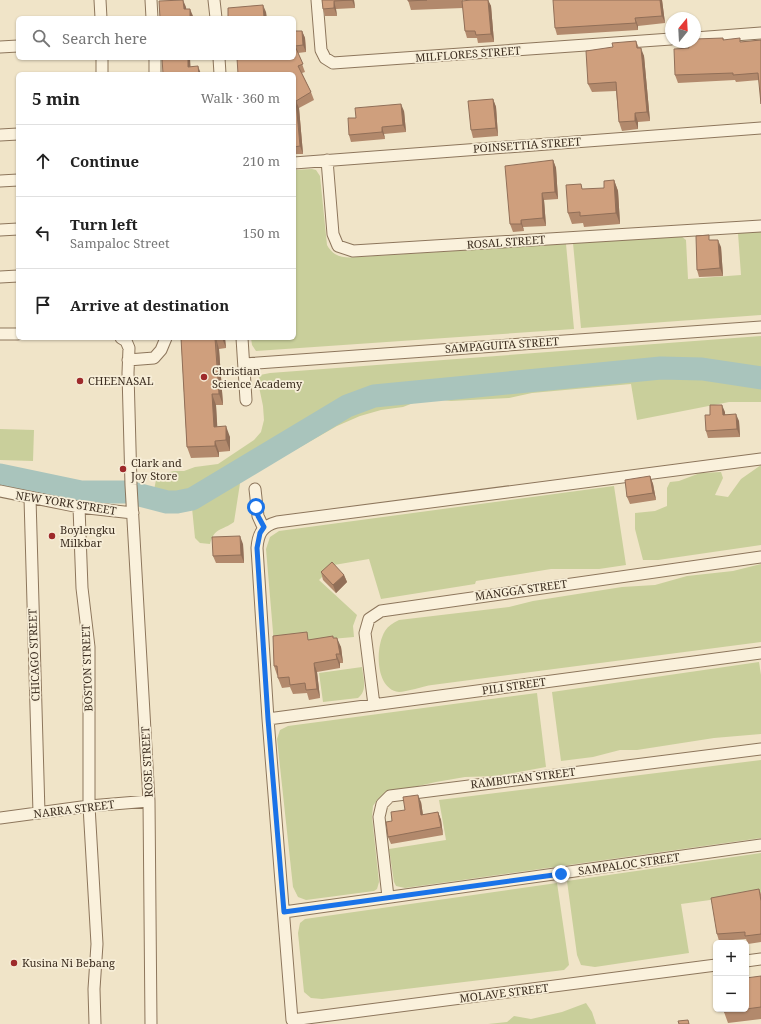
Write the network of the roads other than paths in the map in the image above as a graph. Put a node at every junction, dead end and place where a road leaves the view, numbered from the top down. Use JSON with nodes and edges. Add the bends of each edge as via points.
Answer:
{"nodes":[{"id":1,"x":100,"y":0,"type":"edge"},
{"id":2,"x":151,"y":0,"type":"edge"},
{"id":3,"x":214,"y":0,"type":"edge"},
{"id":4,"x":317,"y":0,"type":"edge"},
{"id":5,"x":101,"y":16,"type":"edge"},
{"id":6,"x":152,"y":16,"type":"edge"},
{"id":7,"x":216,"y":16,"type":"edge"},
{"id":8,"x":761,"y":33,"type":"edge"},
{"id":9,"x":701,"y":38,"type":"edge"},
{"id":10,"x":665,"y":39,"type":"edge"},
{"id":11,"x":16,"y":46,"type":"edge"},
{"id":12,"x":0,"y":47,"type":"edge"},
{"id":13,"x":102,"y":60,"type":"edge"},
{"id":14,"x":154,"y":60,"type":"edge"},
{"id":15,"x":219,"y":60,"type":"edge"},
{"id":16,"x":102,"y":72,"type":"edge"},
{"id":17,"x":155,"y":72,"type":"edge"},
{"id":18,"x":220,"y":72,"type":"edge"},
{"id":19,"x":761,"y":128,"type":"edge"},
{"id":20,"x":16,"y":134,"type":"edge"},
{"id":21,"x":0,"y":135,"type":"edge"},
{"id":22,"x":327,"y":160,"type":"junction"},
{"id":23,"x":296,"y":163,"type":"edge"},
{"id":24,"x":16,"y":180,"type":"edge"},
{"id":25,"x":0,"y":181,"type":"edge"},
{"id":26,"x":761,"y":226,"type":"edge"},
{"id":27,"x":16,"y":229,"type":"edge"},
{"id":28,"x":0,"y":230,"type":"edge"},
{"id":29,"x":0,"y":276,"type":"edge"},
{"id":30,"x":16,"y":276,"type":"edge"},
{"id":31,"x":761,"y":326,"type":"edge"},
{"id":32,"x":0,"y":334,"type":"edge"},
{"id":33,"x":16,"y":334,"type":"edge"},
{"id":34,"x":123,"y":340,"type":"edge"},
{"id":35,"x":165,"y":340,"type":"edge"},
{"id":36,"x":242,"y":340,"type":"edge"},
{"id":37,"x":128,"y":360,"type":"junction"},
{"id":38,"x":244,"y":364,"type":"junction"},
{"id":39,"x":246,"y":400,"type":"dead end"},
{"id":40,"x":761,"y":459,"type":"edge"},
{"id":41,"x":255,"y":489,"type":"dead end"},
{"id":42,"x":0,"y":491,"type":"edge"},
{"id":43,"x":30,"y":498,"type":"junction"},
{"id":44,"x":79,"y":507,"type":"junction"},
{"id":45,"x":133,"y":513,"type":"junction"},
{"id":46,"x":264,"y":527,"type":"junction"},
{"id":47,"x":761,"y":557,"type":"edge"},
{"id":48,"x":761,"y":653,"type":"edge"},
{"id":49,"x":374,"y":705,"type":"junction"},
{"id":50,"x":268,"y":719,"type":"junction"},
{"id":51,"x":761,"y":748,"type":"edge"},
{"id":52,"x":149,"y":801,"type":"junction"},
{"id":53,"x":89,"y":806,"type":"junction"},
{"id":54,"x":39,"y":813,"type":"junction"},
{"id":55,"x":0,"y":818,"type":"edge"},
{"id":56,"x":761,"y":845,"type":"edge"},
{"id":57,"x":388,"y":897,"type":"junction"},
{"id":58,"x":284,"y":912,"type":"junction"},
{"id":59,"x":761,"y":959,"type":"edge"},
{"id":60,"x":749,"y":961,"type":"edge"},
{"id":61,"x":713,"y":965,"type":"edge"},
{"id":62,"x":95,"y":1024,"type":"edge"},
{"id":63,"x":152,"y":1024,"type":"edge"}],
"edges":[{"from":1,"to":5,"type":"street"},
{"from":2,"to":6,"type":"street"},
{"from":3,"to":7,"type":"street"},
{"from":4,"to":10,"type":"street","name":"MILFLORES STREET","via":[[321,50],[325,58],[333,63]]},
{"from":8,"to":9,"type":"street"},
{"from":11,"to":12,"type":"street"},
{"from":13,"to":16,"type":"street"},
{"from":14,"to":17,"type":"street"},
{"from":15,"to":18,"type":"street"},
{"from":19,"to":22,"type":"street","name":"POINSETTIA STREET"},
{"from":20,"to":21,"type":"street"},
{"from":22,"to":23,"type":"street","name":"POINSETTIA STREET"},
{"from":22,"to":26,"type":"street","name":"ROSAL STREET","via":[[333,234],[338,246],[353,251]]},
{"from":24,"to":25,"type":"street"},
{"from":27,"to":28,"type":"street"},
{"from":29,"to":30,"type":"street"},
{"from":31,"to":38,"type":"street","name":"SAMPAGUITA STREET"},
{"from":32,"to":33,"type":"street"},
{"from":34,"to":37,"type":"street","name":"ROSE STREET","via":[[128,344]]},
{"from":35,"to":37,"type":"street","via":[[154,358]]},
{"from":36,"to":38,"type":"street"},
{"from":37,"to":45,"type":"street","name":"ROSE STREET"},
{"from":38,"to":39,"type":"street"},
{"from":40,"to":46,"type":"street","via":[[277,522]]},
{"from":41,"to":46,"type":"street","via":[[258,516]]},
{"from":42,"to":43,"type":"street","name":"NEW YORK STREET"},
{"from":43,"to":44,"type":"street","name":"NEW YORK STREET"},
{"from":43,"to":54,"type":"street","name":"CHICAGO STREET"},
{"from":44,"to":45,"type":"street","name":"NEW YORK STREET"},
{"from":44,"to":53,"type":"street","name":"BOSTON STREET","via":[[82,588],[89,647]]},
{"from":45,"to":52,"type":"street","name":"ROSE STREET"},
{"from":46,"to":50,"type":"street","via":[[257,548]]},
{"from":47,"to":49,"type":"street","name":"MANGGA STREET","via":[[381,611],[369,620],[365,633]]},
{"from":48,"to":49,"type":"street","name":"PILI STREET"},
{"from":49,"to":50,"type":"street","name":"PILI STREET"},
{"from":50,"to":58,"type":"street"},
{"from":51,"to":57,"type":"street","name":"RAMBUTAN STREET","via":[[390,796],[382,804],[379,817]]},
{"from":52,"to":53,"type":"street","name":"NARRA STREET"},
{"from":52,"to":63,"type":"street","name":"ROSE STREET"},
{"from":53,"to":54,"type":"street","name":"NARRA STREET"},
{"from":53,"to":62,"type":"street","name":"BOSTON STREET","via":[[97,944]]},
{"from":54,"to":55,"type":"street","name":"NARRA STREET"},
{"from":56,"to":57,"type":"street","name":"SAMPALOC STREET"},
{"from":57,"to":58,"type":"street","name":"SAMPALOC STREET"},
{"from":58,"to":61,"type":"street","name":"MOLAVE STREET","via":[[292,1020]]},
{"from":59,"to":60,"type":"street"}]}
